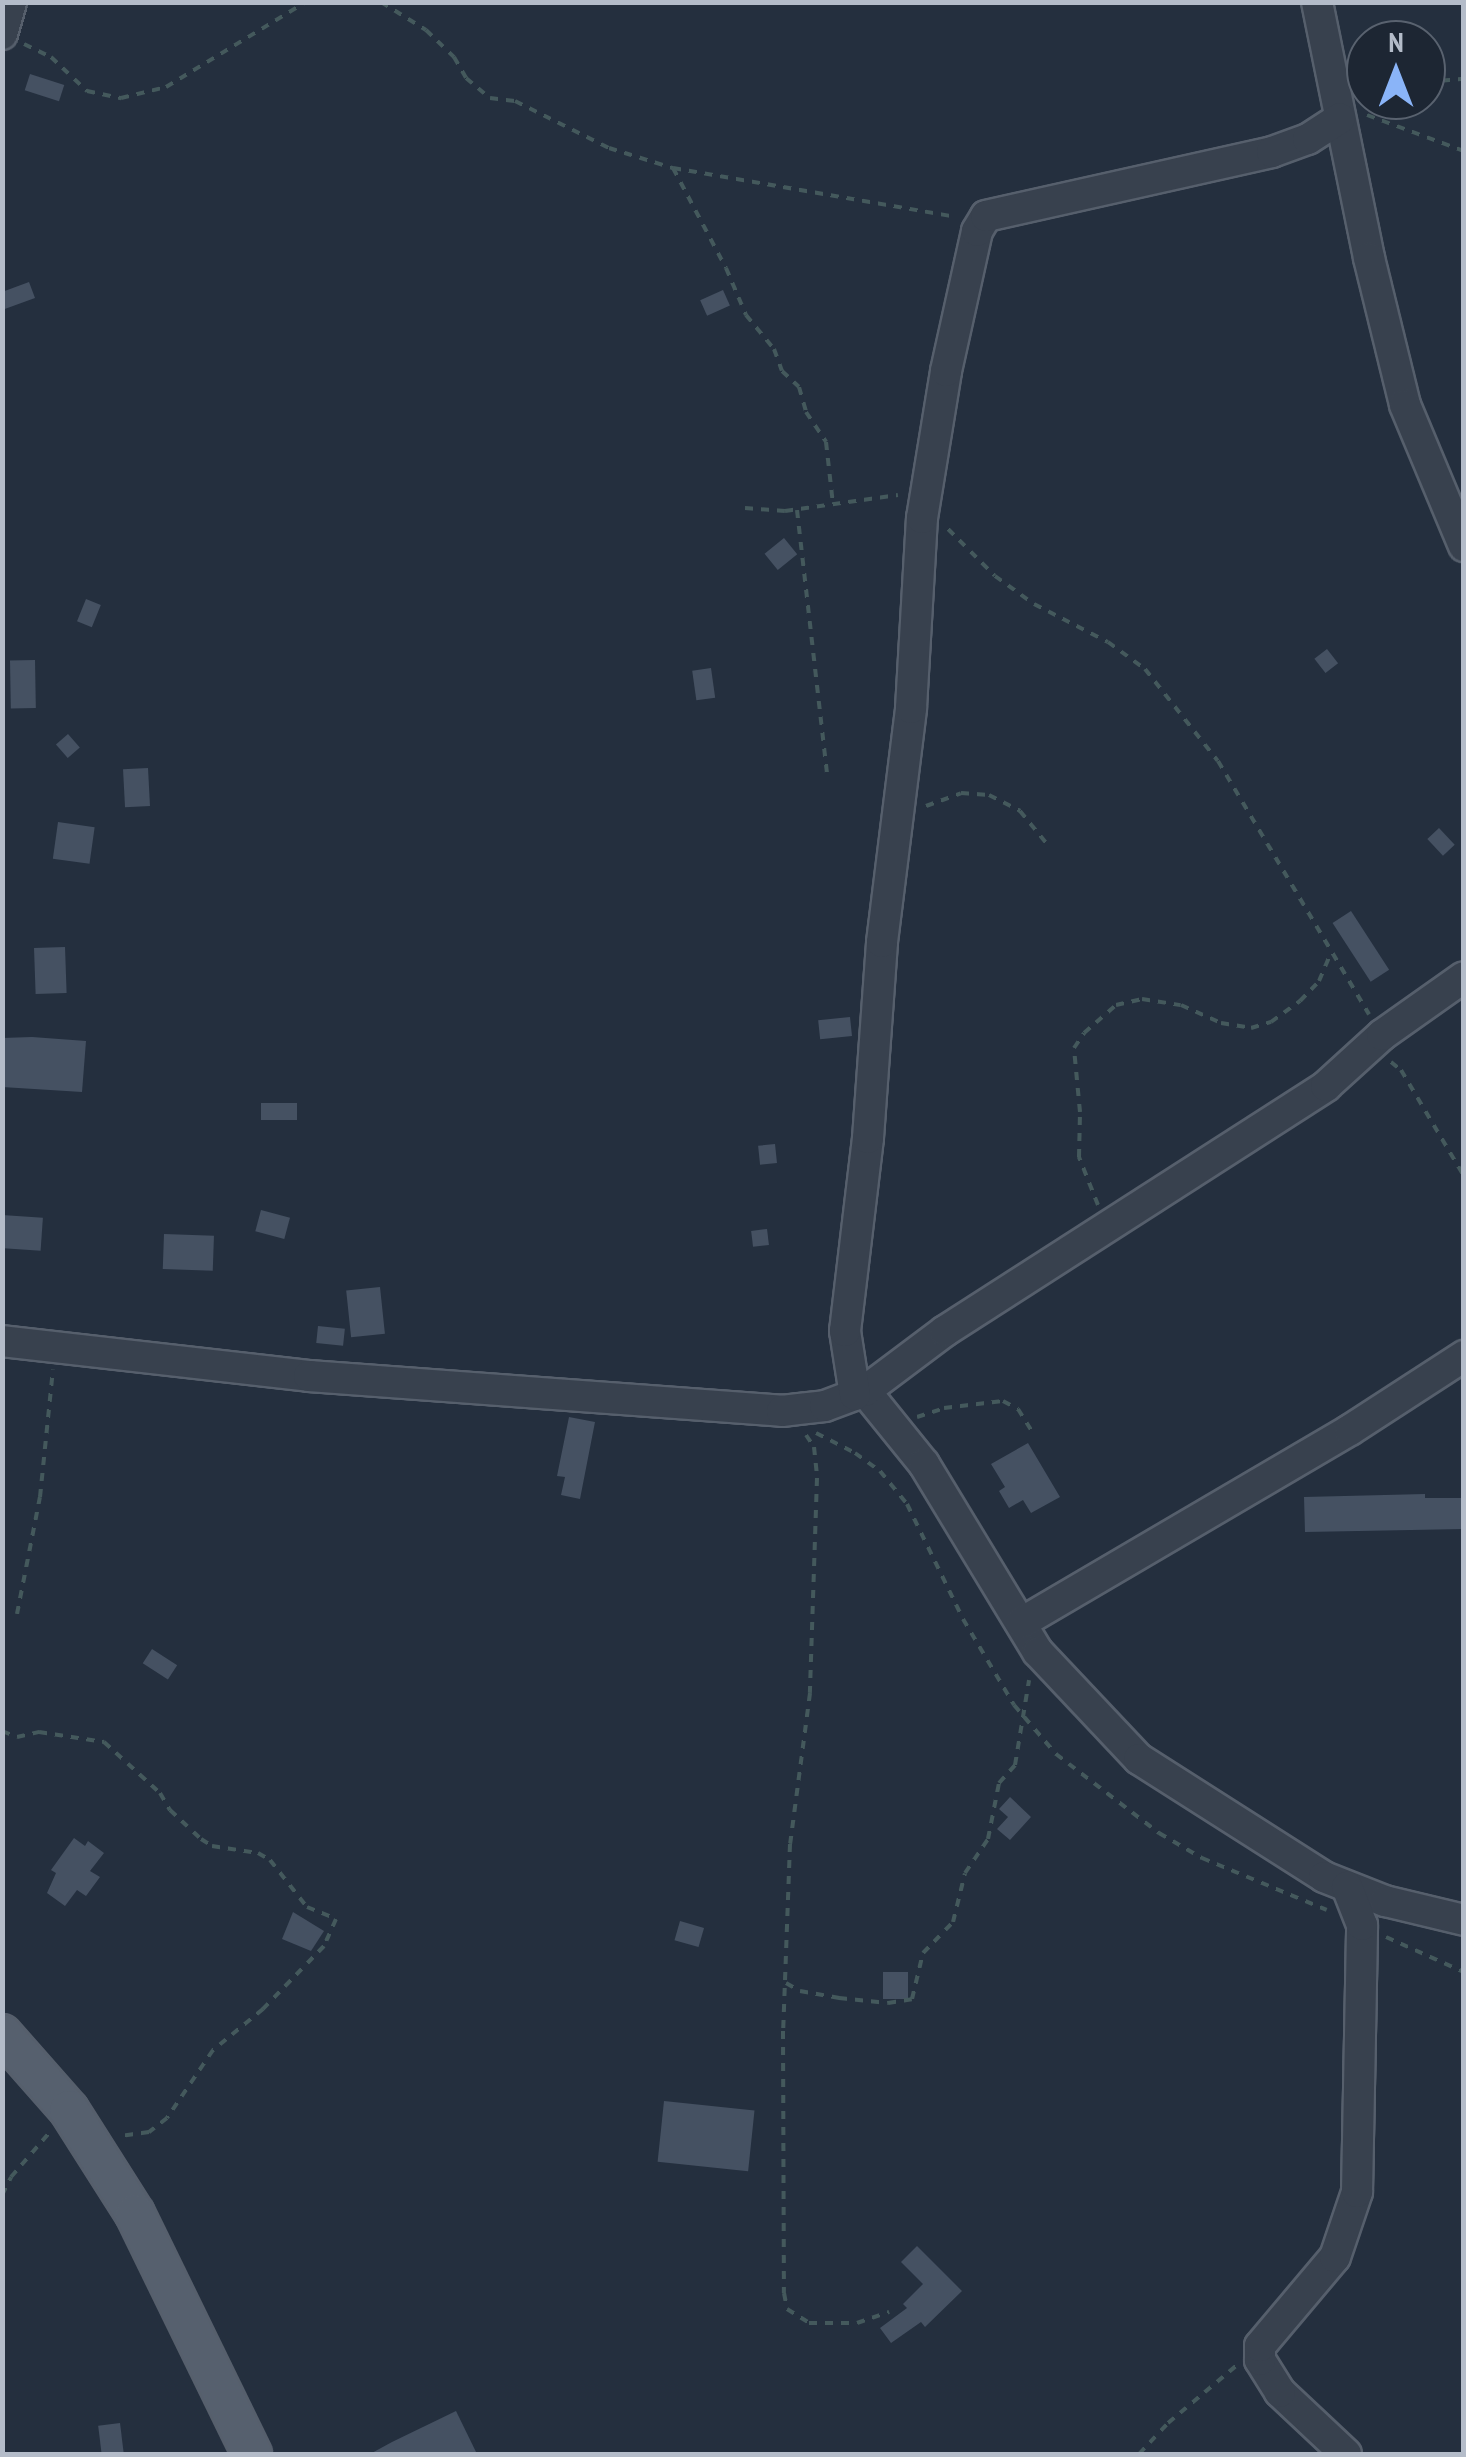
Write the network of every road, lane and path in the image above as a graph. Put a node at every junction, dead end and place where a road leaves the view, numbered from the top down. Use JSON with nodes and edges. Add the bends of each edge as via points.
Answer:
{"nodes":[{"id":1,"x":11,"y":2,"type":"edge"},
{"id":2,"x":306,"y":2,"type":"edge"},
{"id":3,"x":381,"y":2,"type":"edge"},
{"id":4,"x":1317,"y":2,"type":"edge"},
{"id":5,"x":2,"y":34,"type":"edge"},
{"id":6,"x":1339,"y":113,"type":"junction"},
{"id":7,"x":1464,"y":151,"type":"edge"},
{"id":8,"x":673,"y":168,"type":"junction"},
{"id":9,"x":986,"y":216,"type":"junction"},
{"id":10,"x":833,"y":504,"type":"junction"},
{"id":11,"x":745,"y":508,"type":"dead end"},
{"id":12,"x":796,"y":510,"type":"junction"},
{"id":13,"x":923,"y":513,"type":"junction"},
{"id":14,"x":1464,"y":546,"type":"edge"},
{"id":15,"x":827,"y":773,"type":"dead end"},
{"id":16,"x":895,"y":831,"type":"junction"},
{"id":17,"x":1047,"y":844,"type":"dead end"},
{"id":18,"x":1330,"y":954,"type":"junction"},
{"id":19,"x":1464,"y":977,"type":"edge"},
{"id":20,"x":1377,"y":1040,"type":"junction"},
{"id":21,"x":1464,"y":1176,"type":"edge"},
{"id":22,"x":1107,"y":1228,"type":"junction"},
{"id":23,"x":2,"y":1342,"type":"edge"},
{"id":24,"x":56,"y":1346,"type":"junction"},
{"id":25,"x":1464,"y":1356,"type":"edge"},
{"id":26,"x":860,"y":1393,"type":"junction"},
{"id":27,"x":782,"y":1410,"type":"junction"},
{"id":28,"x":887,"y":1414,"type":"junction"},
{"id":29,"x":1033,"y":1433,"type":"dead end"},
{"id":30,"x":16,"y":1614,"type":"dead end"},
{"id":31,"x":1021,"y":1623,"type":"junction"},
{"id":32,"x":1038,"y":1652,"type":"junction"},
{"id":33,"x":2,"y":1731,"type":"edge"},
{"id":34,"x":1347,"y":1887,"type":"junction"},
{"id":35,"x":1464,"y":1920,"type":"edge"},
{"id":36,"x":1362,"y":1925,"type":"junction"},
{"id":37,"x":1464,"y":1972,"type":"edge"},
{"id":38,"x":785,"y":1982,"type":"junction"},
{"id":39,"x":2,"y":2034,"type":"edge"},
{"id":40,"x":75,"y":2118,"type":"junction"},
{"id":41,"x":2,"y":2195,"type":"edge"},
{"id":42,"x":889,"y":2312,"type":"dead end"},
{"id":43,"x":1260,"y":2346,"type":"junction"},
{"id":44,"x":252,"y":2454,"type":"edge"},
{"id":45,"x":1138,"y":2454,"type":"edge"},
{"id":46,"x":1346,"y":2454,"type":"edge"}],
"edges":[{"from":1,"to":5,"type":"street"},
{"from":2,"to":5,"type":"path","via":[[166,87],[122,98],[87,91],[51,57]]},
{"from":3,"to":8,"type":"path","via":[[426,30],[490,98],[515,102],[608,148]]},
{"from":4,"to":6,"type":"street"},
{"from":6,"to":7,"type":"path","via":[[1376,116]]},
{"from":6,"to":9,"type":"street","via":[[1308,139],[1272,152]]},
{"from":6,"to":14,"type":"street","via":[[1405,405]]},
{"from":8,"to":9,"type":"path","via":[[890,208]]},
{"from":8,"to":10,"type":"path","via":[[746,315],[799,387],[826,442]]},
{"from":9,"to":13,"type":"street","via":[[969,260]]},
{"from":10,"to":12,"type":"path"},
{"from":10,"to":13,"type":"path","via":[[894,493]]},
{"from":11,"to":12,"type":"path"},
{"from":12,"to":15,"type":"path"},
{"from":13,"to":16,"type":"street","via":[[913,691]]},
{"from":13,"to":18,"type":"path","via":[[1034,604],[1108,642],[1145,670],[1218,760]]},
{"from":16,"to":17,"type":"path","via":[[942,797],[989,794],[1020,811]]},
{"from":16,"to":26,"type":"street","via":[[845,1331]]},
{"from":18,"to":20,"type":"path"},
{"from":18,"to":22,"type":"path","via":[[1319,980],[1271,1022],[1252,1028],[1221,1023],[1181,1005],[1142,999],[1116,1004],[1084,1033],[1074,1048],[1079,1157]]},
{"from":19,"to":20,"type":"street"},
{"from":20,"to":21,"type":"path"},
{"from":20,"to":22,"type":"street","via":[[1326,1086]]},
{"from":22,"to":26,"type":"street","via":[[945,1330]]},
{"from":23,"to":24,"type":"street"},
{"from":24,"to":27,"type":"street","via":[[309,1376]]},
{"from":24,"to":30,"type":"path","via":[[40,1497]]},
{"from":25,"to":31,"type":"street"},
{"from":26,"to":27,"type":"street","via":[[825,1406]]},
{"from":26,"to":28,"type":"street"},
{"from":27,"to":38,"type":"path","via":[[814,1448],[817,1478],[810,1692],[790,1844]]},
{"from":28,"to":29,"type":"path","via":[[916,1417],[1012,1402]]},
{"from":28,"to":31,"type":"street"},
{"from":31,"to":32,"type":"street"},
{"from":32,"to":34,"type":"street","via":[[1139,1758],[1231,1822]]},
{"from":32,"to":38,"type":"path","via":[[1016,1765],[999,1783],[988,1839],[965,1873],[952,1922],[923,1954],[912,1999],[839,1998]]},
{"from":33,"to":40,"type":"path","via":[[104,1742],[201,1839],[270,1860],[307,1907],[336,1919],[324,1946],[213,2050],[167,2118],[135,2136]]},
{"from":34,"to":35,"type":"street"},
{"from":34,"to":36,"type":"street"},
{"from":36,"to":37,"type":"path"},
{"from":36,"to":43,"type":"street","via":[[1356,2192],[1335,2257]]},
{"from":38,"to":42,"type":"path","via":[[786,2309],[809,2324],[857,2323]]},
{"from":39,"to":40,"type":"main road"},
{"from":40,"to":41,"type":"path","via":[[11,2177]]},
{"from":40,"to":44,"type":"main road","via":[[135,2214]]},
{"from":43,"to":45,"type":"path"},
{"from":43,"to":46,"type":"street","via":[[1260,2360],[1280,2392]]}]}
